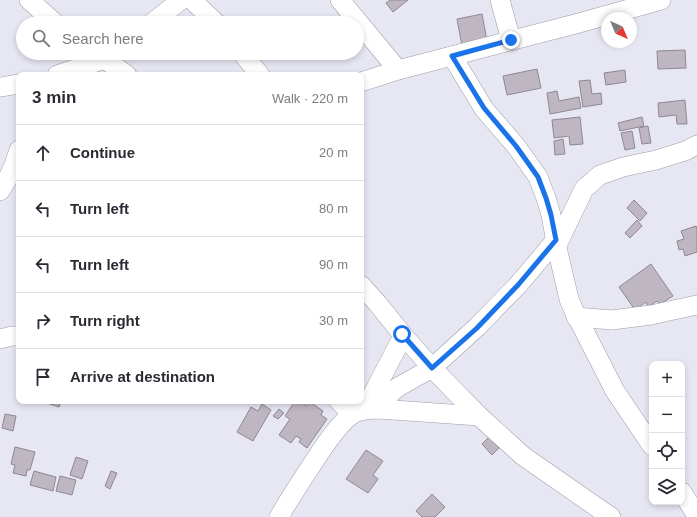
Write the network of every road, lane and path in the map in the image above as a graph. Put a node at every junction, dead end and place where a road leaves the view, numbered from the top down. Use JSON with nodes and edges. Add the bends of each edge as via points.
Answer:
{"nodes":[{"id":1,"x":29,"y":0,"type":"edge"},
{"id":2,"x":181,"y":0,"type":"edge"},
{"id":3,"x":192,"y":0,"type":"edge"},
{"id":4,"x":340,"y":0,"type":"edge"},
{"id":5,"x":500,"y":0,"type":"edge"},
{"id":6,"x":661,"y":0,"type":"edge"},
{"id":7,"x":47,"y":16,"type":"edge"},
{"id":8,"x":161,"y":16,"type":"edge"},
{"id":9,"x":209,"y":16,"type":"edge"},
{"id":10,"x":353,"y":16,"type":"edge"},
{"id":11,"x":364,"y":29,"type":"edge"},
{"id":12,"x":511,"y":40,"type":"junction"},
{"id":13,"x":452,"y":56,"type":"junction"},
{"id":14,"x":93,"y":60,"type":"edge"},
{"id":15,"x":110,"y":60,"type":"edge"},
{"id":16,"x":248,"y":60,"type":"edge"},
{"id":17,"x":398,"y":70,"type":"junction"},
{"id":18,"x":64,"y":72,"type":"edge"},
{"id":19,"x":124,"y":72,"type":"edge"},
{"id":20,"x":258,"y":72,"type":"edge"},
{"id":21,"x":364,"y":81,"type":"edge"},
{"id":22,"x":16,"y":84,"type":"edge"},
{"id":23,"x":0,"y":87,"type":"edge"},
{"id":24,"x":697,"y":145,"type":"edge"},
{"id":25,"x":16,"y":160,"type":"edge"},
{"id":26,"x":7,"y":183,"type":"edge"},
{"id":27,"x":556,"y":242,"type":"junction"},
{"id":28,"x":364,"y":288,"type":"edge"},
{"id":29,"x":697,"y":305,"type":"edge"},
{"id":30,"x":576,"y":317,"type":"junction"},
{"id":31,"x":16,"y":336,"type":"edge"},
{"id":32,"x":403,"y":336,"type":"junction"},
{"id":33,"x":0,"y":339,"type":"edge"},
{"id":34,"x":432,"y":368,"type":"junction"},
{"id":35,"x":364,"y":400,"type":"edge"},
{"id":36,"x":359,"y":408,"type":"edge"},
{"id":37,"x":479,"y":416,"type":"junction"},
{"id":38,"x":649,"y":442,"type":"edge"},
{"id":39,"x":685,"y":497,"type":"edge"},
{"id":40,"x":697,"y":516,"type":"edge"},
{"id":41,"x":279,"y":517,"type":"edge"},
{"id":42,"x":611,"y":517,"type":"edge"}],
"edges":[{"from":1,"to":7,"type":"street"},
{"from":2,"to":8,"type":"street"},
{"from":3,"to":9,"type":"street"},
{"from":4,"to":10,"type":"street"},
{"from":5,"to":12,"type":"street"},
{"from":6,"to":12,"type":"street"},
{"from":11,"to":17,"type":"street"},
{"from":12,"to":13,"type":"street"},
{"from":13,"to":17,"type":"street"},
{"from":13,"to":27,"type":"street","via":[[484,108],[538,177],[551,215]]},
{"from":14,"to":18,"type":"street"},
{"from":15,"to":19,"type":"street"},
{"from":16,"to":20,"type":"street"},
{"from":17,"to":21,"type":"street"},
{"from":22,"to":23,"type":"street"},
{"from":24,"to":27,"type":"street","via":[[656,160],[600,175],[584,190]]},
{"from":25,"to":26,"type":"street"},
{"from":27,"to":30,"type":"street","via":[[569,299]]},
{"from":27,"to":34,"type":"street","via":[[477,328]]},
{"from":28,"to":32,"type":"street"},
{"from":29,"to":30,"type":"street","via":[[612,320]]},
{"from":30,"to":38,"type":"street","via":[[615,391]]},
{"from":31,"to":33,"type":"street"},
{"from":32,"to":34,"type":"street"},
{"from":32,"to":35,"type":"street"},
{"from":34,"to":36,"type":"street","via":[[389,395]]},
{"from":34,"to":37,"type":"street"},
{"from":36,"to":37,"type":"street"},
{"from":36,"to":41,"type":"street","via":[[328,440]]},
{"from":37,"to":42,"type":"street","via":[[523,456]]},
{"from":39,"to":40,"type":"street"}]}
